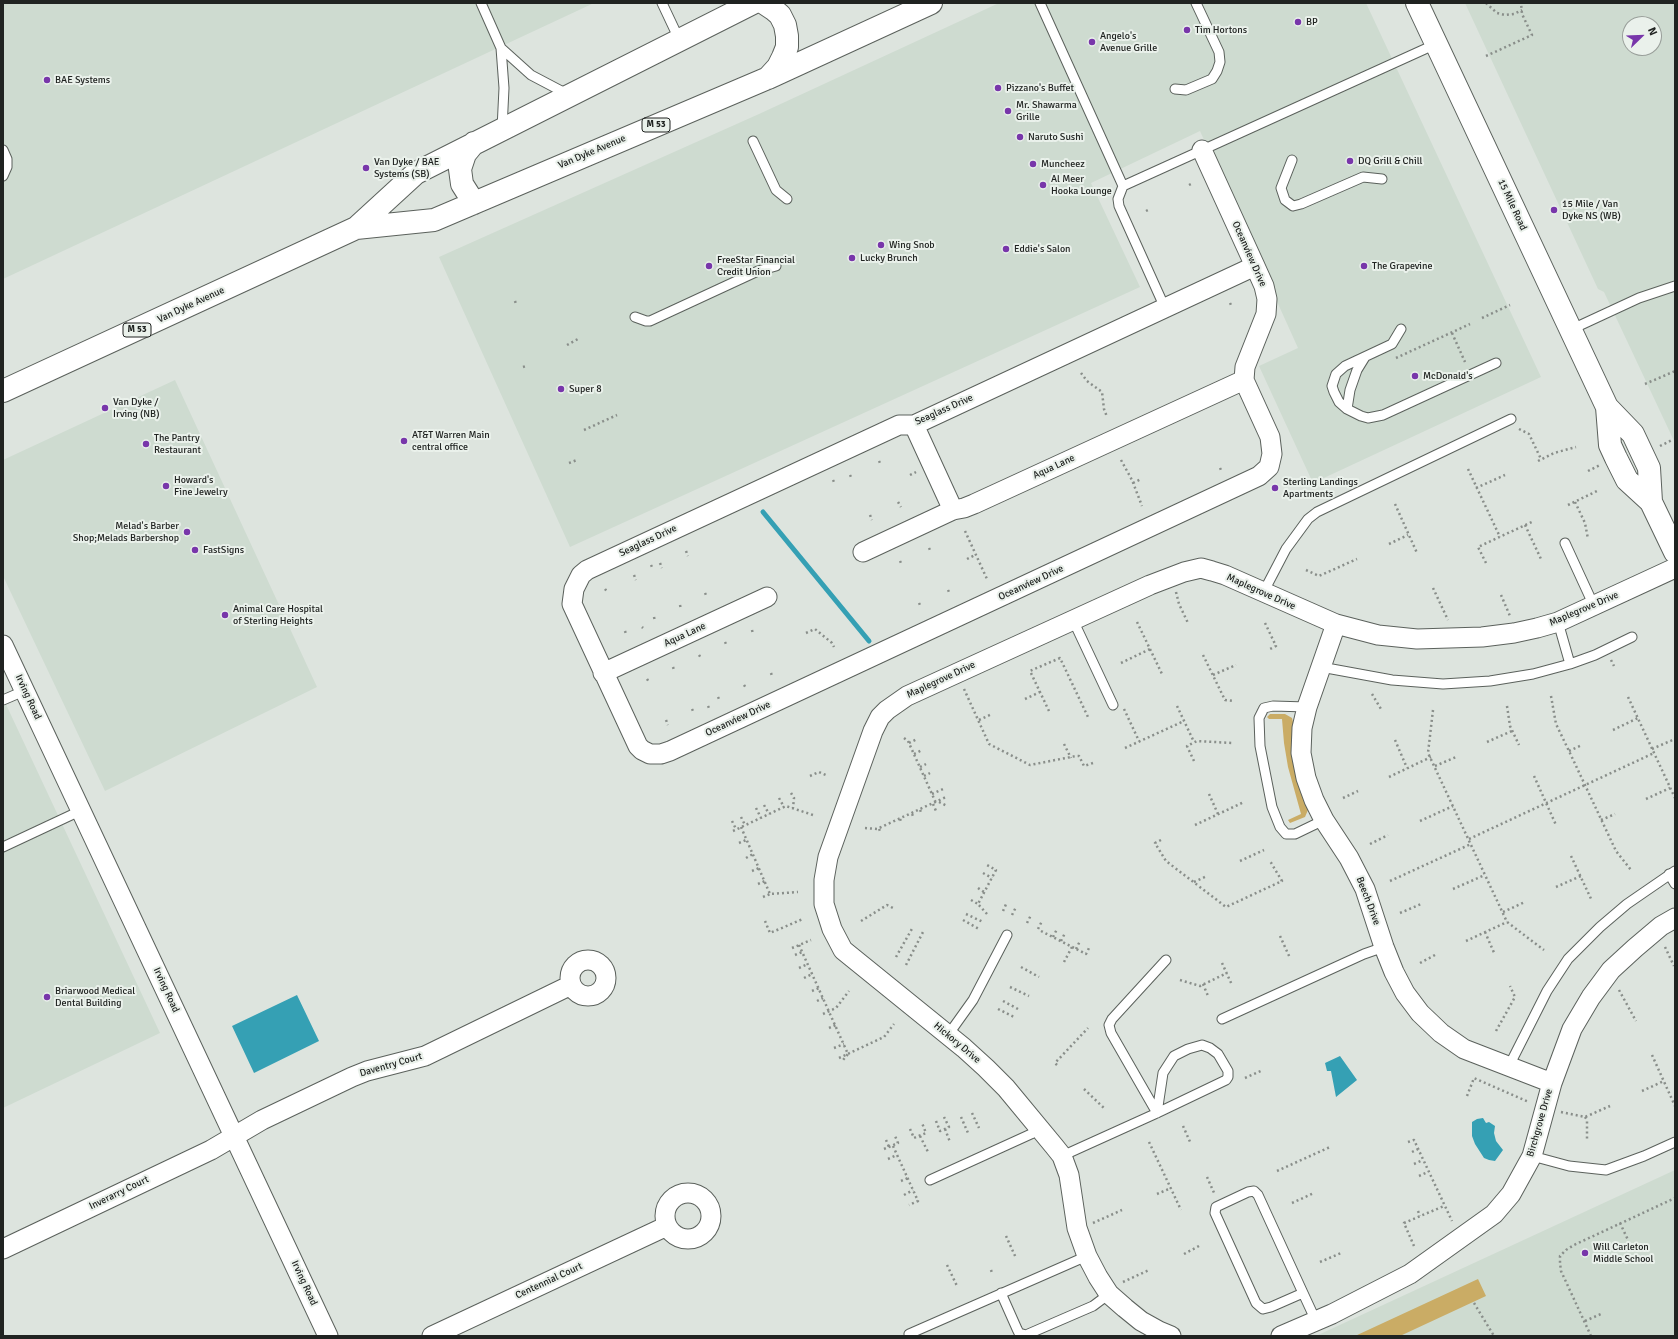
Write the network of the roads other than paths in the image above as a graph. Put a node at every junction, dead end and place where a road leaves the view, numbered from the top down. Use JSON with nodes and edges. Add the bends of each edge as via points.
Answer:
{"nodes":[{"id":1,"x":480,"y":3,"type":"edge"},
{"id":2,"x":662,"y":3,"type":"edge"},
{"id":3,"x":753,"y":3,"type":"edge"},
{"id":4,"x":764,"y":3,"type":"edge"},
{"id":5,"x":931,"y":3,"type":"edge"},
{"id":6,"x":1040,"y":3,"type":"edge"},
{"id":7,"x":1196,"y":3,"type":"edge"},
{"id":8,"x":1417,"y":3,"type":"edge"},
{"id":9,"x":905,"y":9,"type":"edge"},
{"id":10,"x":680,"y":39,"type":"junction"},
{"id":11,"x":1436,"y":44,"type":"junction"},
{"id":12,"x":501,"y":48,"type":"junction"},
{"id":13,"x":768,"y":78,"type":"junction"},
{"id":14,"x":1175,"y":89,"type":"dead end"},
{"id":15,"x":569,"y":95,"type":"junction"},
{"id":16,"x":502,"y":129,"type":"junction"},
{"id":17,"x":753,"y":141,"type":"dead end"},
{"id":18,"x":474,"y":143,"type":"junction"},
{"id":19,"x":3,"y":150,"type":"edge"},
{"id":20,"x":1202,"y":150,"type":"junction"},
{"id":21,"x":1292,"y":160,"type":"dead end"},
{"id":22,"x":3,"y":176,"type":"edge"},
{"id":23,"x":1382,"y":179,"type":"dead end"},
{"id":24,"x":1123,"y":186,"type":"junction"},
{"id":25,"x":787,"y":199,"type":"dead end"},
{"id":26,"x":474,"y":203,"type":"junction"},
{"id":27,"x":356,"y":228,"type":"junction"},
{"id":28,"x":776,"y":266,"type":"dead end"},
{"id":29,"x":1255,"y":266,"type":"junction"},
{"id":30,"x":1675,"y":286,"type":"edge"},
{"id":31,"x":1165,"y":308,"type":"junction"},
{"id":32,"x":635,"y":317,"type":"dead end"},
{"id":33,"x":1401,"y":328,"type":"dead end"},
{"id":34,"x":1570,"y":330,"type":"junction"},
{"id":35,"x":1365,"y":357,"type":"junction"},
{"id":36,"x":1496,"y":363,"type":"dead end"},
{"id":37,"x":1244,"y":380,"type":"junction"},
{"id":38,"x":3,"y":391,"type":"edge"},
{"id":39,"x":1347,"y":409,"type":"junction"},
{"id":40,"x":1513,"y":423,"type":"road end"},
{"id":41,"x":914,"y":425,"type":"junction"},
{"id":42,"x":953,"y":510,"type":"junction"},
{"id":43,"x":1565,"y":542,"type":"dead end"},
{"id":44,"x":863,"y":552,"type":"dead end"},
{"id":45,"x":1675,"y":552,"type":"edge"},
{"id":46,"x":1675,"y":568,"type":"edge"},
{"id":47,"x":574,"y":589,"type":"joint"},
{"id":48,"x":1264,"y":593,"type":"junction"},
{"id":49,"x":767,"y":597,"type":"dead end"},
{"id":50,"x":1594,"y":606,"type":"junction"},
{"id":51,"x":1073,"y":620,"type":"junction"},
{"id":52,"x":1558,"y":622,"type":"junction"},
{"id":53,"x":1336,"y":624,"type":"junction"},
{"id":54,"x":1632,"y":637,"type":"dead end"},
{"id":55,"x":3,"y":644,"type":"edge"},
{"id":56,"x":1570,"y":664,"type":"junction"},
{"id":57,"x":1321,"y":667,"type":"junction"},
{"id":58,"x":603,"y":673,"type":"junction"},
{"id":59,"x":24,"y":691,"type":"junction"},
{"id":60,"x":3,"y":700,"type":"edge"},
{"id":61,"x":1113,"y":705,"type":"dead end"},
{"id":62,"x":1307,"y":707,"type":"junction"},
{"id":63,"x":873,"y":732,"type":"joint"},
{"id":64,"x":82,"y":810,"type":"junction"},
{"id":65,"x":1324,"y":820,"type":"junction"},
{"id":66,"x":3,"y":847,"type":"edge"},
{"id":67,"x":1672,"y":873,"type":"edge"},
{"id":68,"x":1675,"y":884,"type":"edge"},
{"id":69,"x":1675,"y":918,"type":"edge"},
{"id":70,"x":1007,"y":935,"type":"dead end"},
{"id":71,"x":1384,"y":947,"type":"junction"},
{"id":72,"x":1166,"y":960,"type":"dead end"},
{"id":73,"x":571,"y":986,"type":"dead end"},
{"id":74,"x":1222,"y":1019,"type":"dead end"},
{"id":75,"x":948,"y":1035,"type":"junction"},
{"id":76,"x":1509,"y":1066,"type":"junction"},
{"id":77,"x":1552,"y":1083,"type":"junction"},
{"id":78,"x":1157,"y":1113,"type":"junction"},
{"id":79,"x":1038,"y":1128,"type":"junction"},
{"id":80,"x":234,"y":1136,"type":"junction"},
{"id":81,"x":1675,"y":1142,"type":"edge"},
{"id":82,"x":1062,"y":1156,"type":"junction"},
{"id":83,"x":1532,"y":1156,"type":"junction"},
{"id":84,"x":930,"y":1180,"type":"dead end"},
{"id":85,"x":667,"y":1226,"type":"dead end"},
{"id":86,"x":3,"y":1249,"type":"edge"},
{"id":87,"x":1086,"y":1256,"type":"junction"},
{"id":88,"x":1116,"y":1288,"type":"junction"},
{"id":89,"x":1001,"y":1293,"type":"junction"},
{"id":90,"x":1303,"y":1293,"type":"junction"},
{"id":91,"x":1316,"y":1321,"type":"junction"},
{"id":92,"x":909,"y":1334,"type":"dead end"},
{"id":93,"x":328,"y":1336,"type":"edge"},
{"id":94,"x":432,"y":1336,"type":"edge"},
{"id":95,"x":1171,"y":1336,"type":"edge"},
{"id":96,"x":1281,"y":1336,"type":"edge"}],
"edges":[{"from":1,"to":12,"type":"lane"},
{"from":2,"to":10,"type":"lane"},
{"from":3,"to":10,"type":"main road","name":"Van Dyke Avenue","number":"M 53"},
{"from":4,"to":13,"type":"main road","via":[[780,15],[787,36],[784,57]]},
{"from":5,"to":9,"type":"main road","name":"Van Dyke Avenue","number":"M 53"},
{"from":6,"to":24,"type":"lane"},
{"from":7,"to":14,"type":"lane","via":[[1219,52],[1220,62],[1212,79],[1186,90]]},
{"from":8,"to":11,"type":"main road","name":"15 Mile Road"},
{"from":9,"to":13,"type":"main road","name":"Van Dyke Avenue","number":"M 53"},
{"from":10,"to":15,"type":"main road","name":"Van Dyke Avenue","number":"M 53"},
{"from":11,"to":20,"type":"lane"},
{"from":11,"to":34,"type":"main road","name":"15 Mile Road"},
{"from":12,"to":15,"type":"lane","via":[[531,75]]},
{"from":12,"to":16,"type":"lane","via":[[504,88]]},
{"from":13,"to":26,"type":"main road","name":"Van Dyke Avenue","number":"M 53"},
{"from":15,"to":16,"type":"main road","name":"Van Dyke Avenue","number":"M 53"},
{"from":16,"to":18,"type":"main road","name":"Van Dyke Avenue","number":"M 53"},
{"from":17,"to":25,"type":"lane","via":[[776,190]]},
{"from":18,"to":26,"type":"main road","via":[[465,154],[460,169],[462,184]]},
{"from":18,"to":27,"type":"main road","name":"Van Dyke Avenue","number":"M 53","via":[[416,173]]},
{"from":19,"to":22,"type":"lane","via":[[7,167]]},
{"from":20,"to":24,"type":"lane"},
{"from":20,"to":29,"type":"street","name":"Oceanview Drive"},
{"from":21,"to":23,"type":"lane","via":[[1281,188],[1285,200],[1293,206],[1363,177]]},
{"from":24,"to":31,"type":"lane","via":[[1118,199],[1119,206]]},
{"from":26,"to":27,"type":"main road","name":"Van Dyke Avenue","number":"M 53","via":[[434,220]]},
{"from":27,"to":38,"type":"main road","name":"Van Dyke Avenue","number":"M 53"},
{"from":28,"to":32,"type":"lane","via":[[650,321]]},
{"from":29,"to":31,"type":"street","name":"Seaglass Drive"},
{"from":29,"to":37,"type":"street","name":"Oceanview Drive","via":[[1267,299],[1266,314],[1245,367]]},
{"from":30,"to":34,"type":"lane","via":[[1639,298]]},
{"from":31,"to":41,"type":"street","name":"Seaglass Drive"},
{"from":33,"to":35,"type":"lane","via":[[1392,344]]},
{"from":34,"to":45,"type":"main road","name":"15 Mile Road","via":[[1607,407],[1633,434],[1646,461],[1649,468],[1651,502]]},
{"from":35,"to":39,"type":"lane","via":[[1350,390]]},
{"from":35,"to":39,"type":"lane","via":[[1340,370],[1333,380],[1334,392]]},
{"from":36,"to":39,"type":"lane","via":[[1383,415],[1368,418]]},
{"from":37,"to":42,"type":"street","name":"Aqua Lane","via":[[974,504]]},
{"from":37,"to":58,"type":"street","name":"Oceanview Drive","via":[[1270,437],[1272,454],[1269,467],[1259,476],[677,748],[661,754],[650,754],[642,750]]},
{"from":40,"to":48,"type":"lane","via":[[1317,512],[1308,519],[1286,549]]},
{"from":41,"to":42,"type":"street"},
{"from":41,"to":47,"type":"street","name":"Seaglass Drive","via":[[899,425],[587,570]]},
{"from":42,"to":44,"type":"street","name":"Aqua Lane"},
{"from":43,"to":50,"type":"lane"},
{"from":46,"to":50,"type":"street","name":"Maplegrove Drive"},
{"from":47,"to":58,"type":"street","name":"Oceanview Drive","via":[[572,604]]},
{"from":48,"to":51,"type":"street","name":"Maplegrove Drive","via":[[1212,570],[1201,568],[1150,585]]},
{"from":48,"to":53,"type":"street","name":"Maplegrove Drive"},
{"from":49,"to":58,"type":"street","name":"Aqua Lane"},
{"from":50,"to":52,"type":"street","name":"Maplegrove Drive"},
{"from":51,"to":61,"type":"lane"},
{"from":51,"to":63,"type":"street","name":"Maplegrove Drive","via":[[906,696],[880,717]]},
{"from":52,"to":53,"type":"street","name":"Maplegrove Drive","via":[[1514,633],[1445,639],[1399,638]]},
{"from":52,"to":56,"type":"lane"},
{"from":53,"to":57,"type":"street","name":"Beech Drive"},
{"from":54,"to":56,"type":"lane"},
{"from":55,"to":59,"type":"street","name":"Irving Road"},
{"from":56,"to":57,"type":"lane","via":[[1533,674],[1490,681],[1443,684],[1392,680]]},
{"from":57,"to":62,"type":"street","name":"Beech Drive"},
{"from":59,"to":60,"type":"lane"},
{"from":59,"to":64,"type":"street","name":"Irving Road"},
{"from":62,"to":65,"type":"street","name":"Beech Drive","via":[[1302,728],[1301,753],[1306,778]]},
{"from":62,"to":65,"type":"lane","via":[[1264,708],[1259,718],[1260,746],[1272,807],[1280,827],[1286,834],[1295,834]]},
{"from":63,"to":75,"type":"street","name":"Hickory Drive","via":[[828,857],[824,880],[824,904],[832,929],[843,950]]},
{"from":64,"to":66,"type":"lane"},
{"from":64,"to":80,"type":"street","name":"Irving Road"},
{"from":65,"to":71,"type":"street","name":"Beech Drive","via":[[1349,858],[1365,889]]},
{"from":67,"to":68,"type":"lane"},
{"from":67,"to":76,"type":"lane","via":[[1627,904],[1568,959],[1547,991]]},
{"from":69,"to":77,"type":"street","name":"Birchgrove Drive","via":[[1635,948],[1612,970],[1590,997],[1572,1029]]},
{"from":70,"to":75,"type":"lane","via":[[973,1000]]},
{"from":71,"to":74,"type":"lane"},
{"from":71,"to":76,"type":"street","name":"Beech Drive","via":[[1405,993],[1420,1013],[1441,1033],[1464,1049]]},
{"from":72,"to":78,"type":"lane","via":[[1109,1025],[1111,1033]]},
{"from":73,"to":80,"type":"street","name":"Daventry Court","via":[[425,1056],[352,1077]]},
{"from":75,"to":79,"type":"street","name":"Hickory Drive","via":[[996,1078]]},
{"from":76,"to":77,"type":"street","name":"Beech Drive"},
{"from":77,"to":83,"type":"street","name":"Birchgrove Drive"},
{"from":78,"to":78,"type":"lane","via":[[1226,1080],[1228,1071],[1218,1054],[1202,1045],[1188,1048],[1174,1056],[1163,1073]]},
{"from":78,"to":82,"type":"lane"},
{"from":79,"to":82,"type":"street","name":"Hickory Drive"},
{"from":79,"to":84,"type":"lane","via":[[1031,1134]]},
{"from":80,"to":86,"type":"street","name":"Inverarry Court","via":[[211,1150]]},
{"from":80,"to":93,"type":"street","name":"Irving Road"},
{"from":81,"to":83,"type":"lane","via":[[1606,1170],[1569,1166]]},
{"from":82,"to":87,"type":"street","name":"Hickory Drive","via":[[1069,1175],[1077,1228]]},
{"from":83,"to":91,"type":"street","name":"Birchgrove Drive","via":[[1511,1194],[1494,1214],[1410,1274]]},
{"from":85,"to":94,"type":"street","name":"Centennial Court"},
{"from":87,"to":88,"type":"street","name":"Hickory Drive","via":[[1098,1277]]},
{"from":87,"to":89,"type":"lane"},
{"from":88,"to":89,"type":"lane","via":[[1093,1306],[1026,1335],[1017,1330]]},
{"from":88,"to":95,"type":"street","name":"Hickory Drive","via":[[1141,1321]]},
{"from":89,"to":92,"type":"lane"},
{"from":90,"to":90,"type":"lane","via":[[1254,1191],[1216,1207],[1215,1213],[1256,1304],[1263,1309]]},
{"from":90,"to":91,"type":"lane"},
{"from":91,"to":96,"type":"street","name":"Birchgrove Drive"}]}
